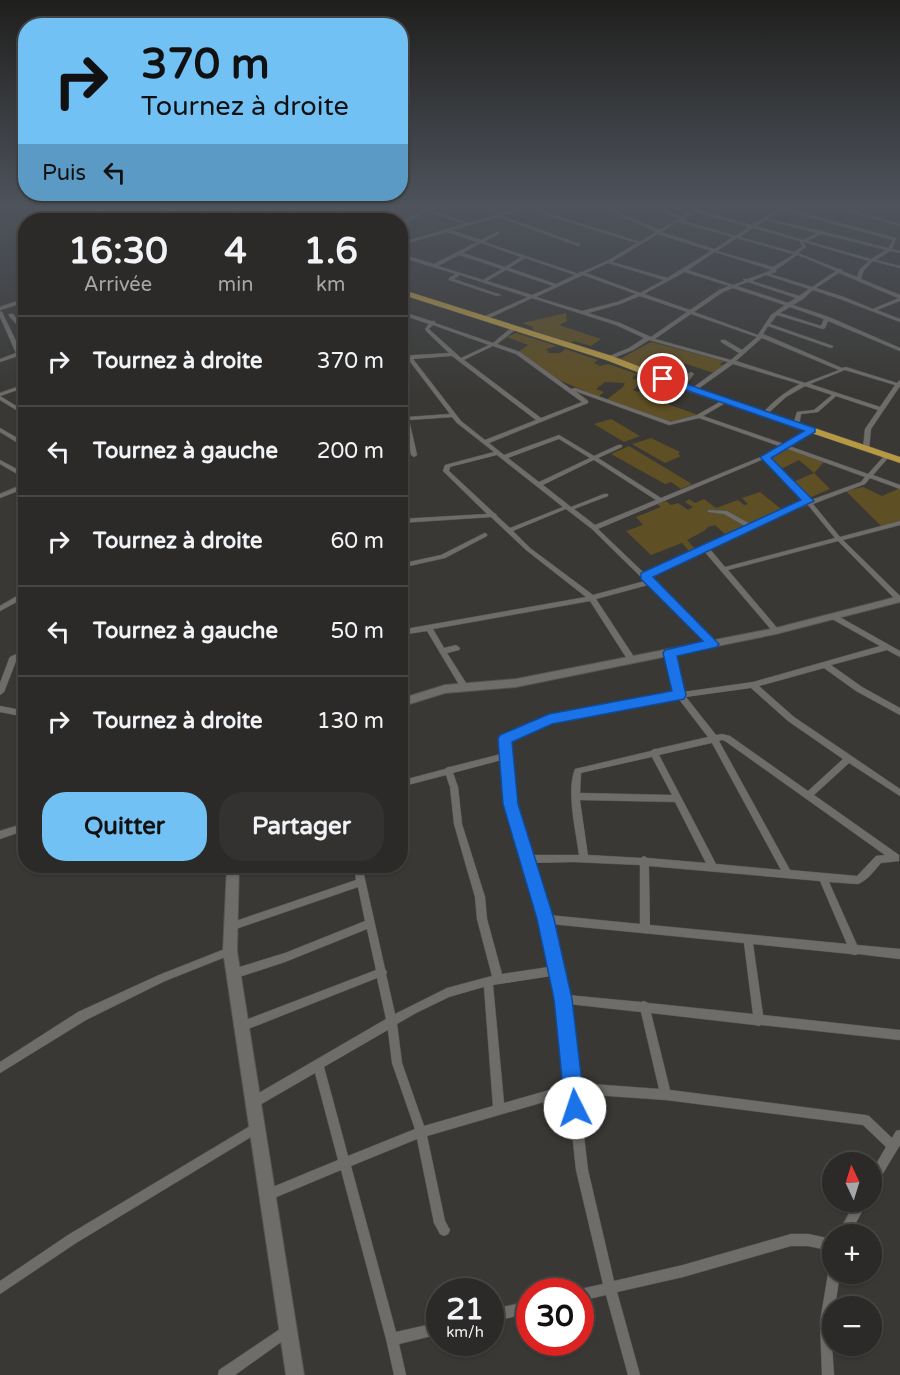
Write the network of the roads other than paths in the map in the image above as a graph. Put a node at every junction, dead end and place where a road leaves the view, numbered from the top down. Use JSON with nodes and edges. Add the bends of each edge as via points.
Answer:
{"nodes":[{"id":1,"x":441,"y":268,"type":"edge"},
{"id":2,"x":561,"y":268,"type":"edge"},
{"id":3,"x":594,"y":268,"type":"edge"},
{"id":4,"x":629,"y":268,"type":"edge"},
{"id":5,"x":687,"y":268,"type":"edge"},
{"id":6,"x":835,"y":268,"type":"edge"},
{"id":7,"x":864,"y":268,"type":"edge"},
{"id":8,"x":505,"y":269,"type":"joint"},
{"id":9,"x":774,"y":269,"type":"edge"},
{"id":10,"x":684,"y":270,"type":"junction"},
{"id":11,"x":840,"y":270,"type":"junction"},
{"id":12,"x":459,"y":274,"type":"junction"},
{"id":13,"x":580,"y":274,"type":"junction"},
{"id":14,"x":766,"y":274,"type":"junction"},
{"id":15,"x":859,"y":279,"type":"junction"},
{"id":16,"x":668,"y":280,"type":"junction"},
{"id":17,"x":745,"y":280,"type":"junction"},
{"id":18,"x":483,"y":282,"type":"junction"},
{"id":19,"x":555,"y":285,"type":"junction"},
{"id":20,"x":732,"y":287,"type":"junction"},
{"id":21,"x":813,"y":290,"type":"junction"},
{"id":22,"x":408,"y":294,"type":"edge"},
{"id":23,"x":499,"y":295,"type":"dead end"},
{"id":24,"x":640,"y":296,"type":"junction"},
{"id":25,"x":531,"y":298,"type":"junction"},
{"id":26,"x":801,"y":298,"type":"junction"},
{"id":27,"x":900,"y":298,"type":"edge"},
{"id":28,"x":18,"y":304,"type":"edge"},
{"id":29,"x":790,"y":306,"type":"junction"},
{"id":30,"x":873,"y":310,"type":"junction"},
{"id":31,"x":0,"y":311,"type":"edge"},
{"id":32,"x":580,"y":313,"type":"junction"},
{"id":33,"x":690,"y":313,"type":"junction"},
{"id":34,"x":408,"y":314,"type":"edge"},
{"id":35,"x":777,"y":314,"type":"junction"},
{"id":36,"x":11,"y":315,"type":"dead end"},
{"id":37,"x":827,"y":318,"type":"junction"},
{"id":38,"x":483,"y":319,"type":"junction"},
{"id":39,"x":900,"y":321,"type":"edge"},
{"id":40,"x":433,"y":322,"type":"junction"},
{"id":41,"x":18,"y":324,"type":"edge"},
{"id":42,"x":767,"y":324,"type":"junction"},
{"id":43,"x":9,"y":327,"type":"junction"},
{"id":44,"x":822,"y":328,"type":"junction"},
{"id":45,"x":513,"y":329,"type":"junction"},
{"id":46,"x":0,"y":330,"type":"edge"},
{"id":47,"x":760,"y":337,"type":"junction"},
{"id":48,"x":650,"y":338,"type":"junction"},
{"id":49,"x":813,"y":338,"type":"junction"},
{"id":50,"x":723,"y":341,"type":"dead end"},
{"id":51,"x":900,"y":342,"type":"edge"},
{"id":52,"x":494,"y":344,"type":"junction"},
{"id":53,"x":891,"y":346,"type":"junction"},
{"id":54,"x":831,"y":347,"type":"dead end"},
{"id":55,"x":900,"y":350,"type":"edge"},
{"id":56,"x":18,"y":351,"type":"edge"},
{"id":57,"x":743,"y":353,"type":"junction"},
{"id":58,"x":18,"y":354,"type":"edge"},
{"id":59,"x":453,"y":354,"type":"junction"},
{"id":60,"x":408,"y":357,"type":"edge"},
{"id":61,"x":609,"y":358,"type":"junction"},
{"id":62,"x":462,"y":359,"type":"junction"},
{"id":63,"x":0,"y":361,"type":"edge"},
{"id":64,"x":732,"y":362,"type":"junction"},
{"id":65,"x":408,"y":363,"type":"edge"},
{"id":66,"x":844,"y":368,"type":"junction"},
{"id":67,"x":690,"y":374,"type":"dead end"},
{"id":68,"x":899,"y":383,"type":"edge"},
{"id":69,"x":803,"y":384,"type":"junction"},
{"id":70,"x":563,"y":385,"type":"junction"},
{"id":71,"x":682,"y":386,"type":"junction"},
{"id":72,"x":18,"y":388,"type":"edge"},
{"id":73,"x":693,"y":390,"type":"junction"},
{"id":74,"x":1,"y":394,"type":"edge"},
{"id":75,"x":834,"y":396,"type":"junction"},
{"id":76,"x":597,"y":398,"type":"junction"},
{"id":77,"x":725,"y":401,"type":"junction"},
{"id":78,"x":586,"y":402,"type":"junction"},
{"id":79,"x":18,"y":408,"type":"edge"},
{"id":80,"x":881,"y":409,"type":"junction"},
{"id":81,"x":765,"y":414,"type":"junction"},
{"id":82,"x":452,"y":415,"type":"junction"},
{"id":83,"x":699,"y":416,"type":"junction"},
{"id":84,"x":408,"y":419,"type":"edge"},
{"id":85,"x":540,"y":420,"type":"junction"},
{"id":86,"x":796,"y":425,"type":"junction"},
{"id":87,"x":0,"y":430,"type":"edge"},
{"id":88,"x":812,"y":430,"type":"junction"},
{"id":89,"x":408,"y":433,"type":"edge"},
{"id":90,"x":18,"y":441,"type":"edge"},
{"id":91,"x":485,"y":442,"type":"junction"},
{"id":92,"x":620,"y":446,"type":"dead end"},
{"id":93,"x":787,"y":446,"type":"junction"},
{"id":94,"x":866,"y":449,"type":"junction"},
{"id":95,"x":414,"y":455,"type":"dead end"},
{"id":96,"x":501,"y":455,"type":"junction"},
{"id":97,"x":886,"y":456,"type":"junction"},
{"id":98,"x":765,"y":457,"type":"junction"},
{"id":99,"x":594,"y":458,"type":"junction"},
{"id":100,"x":900,"y":460,"type":"edge"},
{"id":101,"x":0,"y":462,"type":"edge"},
{"id":102,"x":18,"y":472,"type":"edge"},
{"id":103,"x":870,"y":476,"type":"junction"},
{"id":104,"x":538,"y":484,"type":"junction"},
{"id":105,"x":900,"y":487,"type":"edge"},
{"id":106,"x":18,"y":488,"type":"edge"},
{"id":107,"x":606,"y":495,"type":"dead end"},
{"id":108,"x":0,"y":496,"type":"edge"},
{"id":109,"x":660,"y":500,"type":"junction"},
{"id":110,"x":808,"y":501,"type":"junction"},
{"id":111,"x":569,"y":508,"type":"junction"},
{"id":112,"x":710,"y":511,"type":"dead end"},
{"id":113,"x":494,"y":515,"type":"junction"},
{"id":114,"x":408,"y":520,"type":"edge"},
{"id":115,"x":900,"y":523,"type":"edge"},
{"id":116,"x":750,"y":526,"type":"junction"},
{"id":117,"x":594,"y":528,"type":"junction"},
{"id":118,"x":510,"y":530,"type":"junction"},
{"id":119,"x":485,"y":535,"type":"dead end"},
{"id":120,"x":839,"y":539,"type":"junction"},
{"id":121,"x":704,"y":547,"type":"junction"},
{"id":122,"x":408,"y":564,"type":"edge"},
{"id":123,"x":724,"y":569,"type":"junction"},
{"id":124,"x":648,"y":579,"type":"junction"},
{"id":125,"x":592,"y":598,"type":"junction"},
{"id":126,"x":18,"y":599,"type":"edge"},
{"id":127,"x":900,"y":599,"type":"edge"},
{"id":128,"x":0,"y":609,"type":"edge"},
{"id":129,"x":834,"y":617,"type":"junction"},
{"id":130,"x":428,"y":627,"type":"junction"},
{"id":131,"x":408,"y":631,"type":"edge"},
{"id":132,"x":776,"y":631,"type":"junction"},
{"id":133,"x":713,"y":644,"type":"junction"},
{"id":134,"x":887,"y":647,"type":"junction"},
{"id":135,"x":456,"y":648,"type":"dead end"},
{"id":136,"x":442,"y":651,"type":"junction"},
{"id":137,"x":670,"y":653,"type":"junction"},
{"id":138,"x":900,"y":654,"type":"edge"},
{"id":139,"x":18,"y":656,"type":"edge"},
{"id":140,"x":632,"y":660,"type":"junction"},
{"id":141,"x":824,"y":664,"type":"junction"},
{"id":142,"x":753,"y":685,"type":"junction"},
{"id":143,"x":464,"y":686,"type":"junction"},
{"id":144,"x":0,"y":692,"type":"edge"},
{"id":145,"x":680,"y":695,"type":"junction"},
{"id":146,"x":408,"y":700,"type":"edge"},
{"id":147,"x":0,"y":709,"type":"edge"},
{"id":148,"x":18,"y":712,"type":"edge"},
{"id":149,"x":900,"y":712,"type":"edge"},
{"id":150,"x":713,"y":738,"type":"junction"},
{"id":151,"x":654,"y":752,"type":"junction"},
{"id":152,"x":505,"y":756,"type":"junction"},
{"id":153,"x":849,"y":758,"type":"junction"},
{"id":154,"x":448,"y":770,"type":"junction"},
{"id":155,"x":408,"y":782,"type":"edge"},
{"id":156,"x":900,"y":793,"type":"edge"},
{"id":157,"x":809,"y":795,"type":"junction"},
{"id":158,"x":577,"y":796,"type":"junction"},
{"id":159,"x":678,"y":799,"type":"junction"},
{"id":160,"x":18,"y":829,"type":"edge"},
{"id":161,"x":0,"y":835,"type":"edge"},
{"id":162,"x":584,"y":857,"type":"junction"},
{"id":163,"x":898,"y":858,"type":"edge"},
{"id":164,"x":527,"y":859,"type":"junction"},
{"id":165,"x":644,"y":860,"type":"junction"},
{"id":166,"x":713,"y":868,"type":"junction"},
{"id":167,"x":233,"y":873,"type":"edge"},
{"id":168,"x":359,"y":873,"type":"edge"},
{"id":169,"x":787,"y":873,"type":"junction"},
{"id":170,"x":823,"y":877,"type":"junction"},
{"id":171,"x":360,"y":882,"type":"junction"},
{"id":172,"x":545,"y":919,"type":"junction"},
{"id":173,"x":370,"y":923,"type":"junction"},
{"id":174,"x":229,"y":928,"type":"junction"},
{"id":175,"x":645,"y":928,"type":"junction"},
{"id":176,"x":748,"y":940,"type":"junction"},
{"id":177,"x":230,"y":951,"type":"junction"},
{"id":178,"x":855,"y":951,"type":"junction"},
{"id":179,"x":900,"y":954,"type":"edge"},
{"id":180,"x":555,"y":971,"type":"junction"},
{"id":181,"x":382,"y":972,"type":"junction"},
{"id":182,"x":233,"y":975,"type":"junction"},
{"id":183,"x":493,"y":980,"type":"junction"},
{"id":184,"x":563,"y":999,"type":"junction"},
{"id":185,"x":644,"y":1006,"type":"junction"},
{"id":186,"x":759,"y":1021,"type":"junction"},
{"id":187,"x":392,"y":1023,"type":"junction"},
{"id":188,"x":243,"y":1026,"type":"junction"},
{"id":189,"x":900,"y":1035,"type":"edge"},
{"id":190,"x":318,"y":1066,"type":"junction"},
{"id":191,"x":0,"y":1068,"type":"edge"},
{"id":192,"x":574,"y":1088,"type":"junction"},
{"id":193,"x":666,"y":1095,"type":"junction"},
{"id":194,"x":254,"y":1102,"type":"junction"},
{"id":195,"x":499,"y":1110,"type":"junction"},
{"id":196,"x":258,"y":1126,"type":"junction"},
{"id":197,"x":421,"y":1132,"type":"junction"},
{"id":198,"x":900,"y":1135,"type":"edge"},
{"id":199,"x":893,"y":1146,"type":"junction"},
{"id":200,"x":882,"y":1164,"type":"edge"},
{"id":201,"x":345,"y":1165,"type":"junction"},
{"id":202,"x":267,"y":1195,"type":"junction"},
{"id":203,"x":444,"y":1230,"type":"dead end"},
{"id":204,"x":822,"y":1243,"type":"edge"},
{"id":205,"x":832,"y":1284,"type":"edge"},
{"id":206,"x":0,"y":1288,"type":"edge"},
{"id":207,"x":610,"y":1289,"type":"junction"},
{"id":208,"x":594,"y":1292,"type":"edge"},
{"id":209,"x":288,"y":1330,"type":"junction"},
{"id":210,"x":426,"y":1332,"type":"edge"},
{"id":211,"x":392,"y":1340,"type":"junction"},
{"id":212,"x":224,"y":1375,"type":"edge"},
{"id":213,"x":295,"y":1375,"type":"edge"},
{"id":214,"x":400,"y":1375,"type":"edge"},
{"id":215,"x":634,"y":1375,"type":"edge"},
{"id":216,"x":828,"y":1375,"type":"edge"}],
"edges":[{"from":1,"to":12,"type":"street"},
{"from":2,"to":13,"type":"street"},
{"from":3,"to":13,"type":"street"},
{"from":4,"to":16,"type":"street"},
{"from":5,"to":10,"type":"street"},
{"from":6,"to":11,"type":"street"},
{"from":7,"to":15,"type":"street"},
{"from":8,"to":18,"type":"street"},
{"from":8,"to":19,"type":"street"},
{"from":9,"to":14,"type":"street"},
{"from":10,"to":16,"type":"street"},
{"from":10,"to":20,"type":"street"},
{"from":11,"to":15,"type":"street"},
{"from":11,"to":21,"type":"street"},
{"from":12,"to":18,"type":"street"},
{"from":12,"to":23,"type":"street","via":[[451,279]]},
{"from":13,"to":19,"type":"street"},
{"from":13,"to":24,"type":"street"},
{"from":14,"to":17,"type":"street"},
{"from":14,"to":21,"type":"street"},
{"from":15,"to":27,"type":"street"},
{"from":16,"to":24,"type":"street"},
{"from":17,"to":20,"type":"street"},
{"from":17,"to":26,"type":"street"},
{"from":18,"to":25,"type":"street"},
{"from":19,"to":25,"type":"street"},
{"from":20,"to":29,"type":"street"},
{"from":20,"to":33,"type":"street"},
{"from":21,"to":26,"type":"street"},
{"from":21,"to":30,"type":"street"},
{"from":22,"to":38,"type":"highway"},
{"from":24,"to":32,"type":"street"},
{"from":24,"to":33,"type":"street"},
{"from":25,"to":32,"type":"street"},
{"from":25,"to":38,"type":"street"},
{"from":26,"to":29,"type":"street"},
{"from":27,"to":30,"type":"street"},
{"from":28,"to":31,"type":"street"},
{"from":29,"to":35,"type":"street"},
{"from":29,"to":37,"type":"street"},
{"from":30,"to":39,"type":"street"},
{"from":31,"to":43,"type":"street"},
{"from":32,"to":48,"type":"street"},
{"from":33,"to":47,"type":"street"},
{"from":33,"to":48,"type":"street"},
{"from":34,"to":40,"type":"street"},
{"from":35,"to":42,"type":"street"},
{"from":35,"to":44,"type":"street"},
{"from":36,"to":41,"type":"street"},
{"from":37,"to":44,"type":"street"},
{"from":37,"to":53,"type":"street"},
{"from":38,"to":45,"type":"highway"},
{"from":40,"to":52,"type":"street"},
{"from":40,"to":59,"type":"street","via":[[427,331]]},
{"from":42,"to":47,"type":"street"},
{"from":42,"to":49,"type":"street"},
{"from":43,"to":46,"type":"street"},
{"from":43,"to":56,"type":"street"},
{"from":44,"to":49,"type":"street"},
{"from":45,"to":52,"type":"street"},
{"from":45,"to":61,"type":"highway"},
{"from":47,"to":57,"type":"street"},
{"from":47,"to":66,"type":"street"},
{"from":48,"to":61,"type":"street"},
{"from":48,"to":64,"type":"street"},
{"from":49,"to":54,"type":"street"},
{"from":50,"to":57,"type":"street"},
{"from":51,"to":53,"type":"street"},
{"from":52,"to":62,"type":"street"},
{"from":52,"to":70,"type":"street","via":[[518,353]]},
{"from":53,"to":55,"type":"street"},
{"from":57,"to":64,"type":"street"},
{"from":58,"to":63,"type":"street"},
{"from":59,"to":60,"type":"street"},
{"from":59,"to":62,"type":"street"},
{"from":61,"to":71,"type":"highway"},
{"from":62,"to":85,"type":"street"},
{"from":64,"to":69,"type":"street"},
{"from":64,"to":73,"type":"street"},
{"from":65,"to":82,"type":"street"},
{"from":66,"to":68,"type":"street"},
{"from":66,"to":69,"type":"street"},
{"from":67,"to":71,"type":"street"},
{"from":68,"to":80,"type":"street"},
{"from":69,"to":75,"type":"street"},
{"from":69,"to":81,"type":"street","via":[[783,395]]},
{"from":70,"to":76,"type":"street"},
{"from":70,"to":78,"type":"street"},
{"from":71,"to":73,"type":"highway"},
{"from":72,"to":74,"type":"street"},
{"from":73,"to":77,"type":"highway"},
{"from":74,"to":79,"type":"street"},
{"from":75,"to":80,"type":"street"},
{"from":75,"to":86,"type":"street","via":[[816,411],[799,413]]},
{"from":76,"to":78,"type":"street"},
{"from":76,"to":83,"type":"street","via":[[670,424]]},
{"from":77,"to":81,"type":"highway"},
{"from":77,"to":83,"type":"street"},
{"from":78,"to":85,"type":"street"},
{"from":80,"to":94,"type":"street","via":[[868,429]]},
{"from":81,"to":86,"type":"highway"},
{"from":82,"to":84,"type":"street"},
{"from":82,"to":91,"type":"street"},
{"from":83,"to":93,"type":"street"},
{"from":85,"to":91,"type":"street"},
{"from":86,"to":88,"type":"highway"},
{"from":87,"to":90,"type":"street"},
{"from":88,"to":93,"type":"street"},
{"from":88,"to":94,"type":"highway"},
{"from":89,"to":95,"type":"street"},
{"from":91,"to":96,"type":"street"},
{"from":92,"to":99,"type":"street"},
{"from":93,"to":98,"type":"street"},
{"from":93,"to":103,"type":"street"},
{"from":94,"to":97,"type":"highway"},
{"from":96,"to":99,"type":"street","via":[[559,437]]},
{"from":96,"to":104,"type":"street"},
{"from":96,"to":113,"type":"street","via":[[445,468]]},
{"from":97,"to":100,"type":"highway"},
{"from":97,"to":103,"type":"street"},
{"from":98,"to":109,"type":"street"},
{"from":98,"to":110,"type":"street"},
{"from":99,"to":104,"type":"street"},
{"from":99,"to":109,"type":"street"},
{"from":101,"to":102,"type":"street"},
{"from":103,"to":105,"type":"street"},
{"from":103,"to":110,"type":"street","via":[[863,483]]},
{"from":104,"to":111,"type":"street"},
{"from":106,"to":108,"type":"street"},
{"from":107,"to":111,"type":"street"},
{"from":109,"to":117,"type":"street"},
{"from":110,"to":116,"type":"street"},
{"from":110,"to":120,"type":"street"},
{"from":111,"to":117,"type":"street"},
{"from":111,"to":118,"type":"street"},
{"from":112,"to":116,"type":"street","via":[[725,512]]},
{"from":113,"to":114,"type":"street"},
{"from":113,"to":118,"type":"street"},
{"from":115,"to":120,"type":"street"},
{"from":116,"to":121,"type":"street"},
{"from":117,"to":124,"type":"street"},
{"from":118,"to":125,"type":"street","via":[[528,549]]},
{"from":119,"to":122,"type":"street","via":[[442,556]]},
{"from":120,"to":123,"type":"street"},
{"from":120,"to":127,"type":"street"},
{"from":121,"to":123,"type":"street"},
{"from":121,"to":124,"type":"street"},
{"from":123,"to":132,"type":"street"},
{"from":124,"to":125,"type":"street"},
{"from":124,"to":133,"type":"street"},
{"from":125,"to":130,"type":"street"},
{"from":125,"to":140,"type":"street"},
{"from":126,"to":128,"type":"street"},
{"from":127,"to":129,"type":"street"},
{"from":129,"to":132,"type":"street"},
{"from":129,"to":134,"type":"street"},
{"from":130,"to":131,"type":"street"},
{"from":130,"to":136,"type":"street"},
{"from":132,"to":133,"type":"street"},
{"from":133,"to":137,"type":"street"},
{"from":134,"to":138,"type":"street"},
{"from":134,"to":141,"type":"street"},
{"from":135,"to":136,"type":"street"},
{"from":136,"to":143,"type":"street"},
{"from":137,"to":140,"type":"street"},
{"from":137,"to":145,"type":"street"},
{"from":139,"to":144,"type":"street","via":[[13,658]]},
{"from":140,"to":143,"type":"street","via":[[516,683]]},
{"from":141,"to":142,"type":"street"},
{"from":141,"to":149,"type":"street"},
{"from":142,"to":145,"type":"street"},
{"from":142,"to":153,"type":"street","via":[[780,711]]},
{"from":143,"to":146,"type":"street"},
{"from":145,"to":150,"type":"street"},
{"from":145,"to":152,"type":"street","via":[[541,721],[507,737]]},
{"from":147,"to":148,"type":"street"},
{"from":150,"to":151,"type":"street"},
{"from":150,"to":157,"type":"street","via":[[727,738]]},
{"from":150,"to":169,"type":"street"},
{"from":151,"to":158,"type":"street","via":[[578,771]]},
{"from":151,"to":159,"type":"street"},
{"from":152,"to":154,"type":"street"},
{"from":152,"to":164,"type":"street","via":[[510,804]]},
{"from":153,"to":156,"type":"street"},
{"from":153,"to":157,"type":"street"},
{"from":154,"to":155,"type":"street"},
{"from":154,"to":183,"type":"street","via":[[458,824],[480,897]]},
{"from":157,"to":163,"type":"street"},
{"from":158,"to":159,"type":"street"},
{"from":158,"to":162,"type":"street"},
{"from":159,"to":166,"type":"street"},
{"from":160,"to":161,"type":"street"},
{"from":162,"to":164,"type":"street"},
{"from":162,"to":165,"type":"street"},
{"from":163,"to":170,"type":"street","via":[[879,860],[861,879]]},
{"from":164,"to":172,"type":"street"},
{"from":165,"to":166,"type":"street"},
{"from":165,"to":175,"type":"street"},
{"from":166,"to":169,"type":"street"},
{"from":167,"to":174,"type":"street"},
{"from":168,"to":171,"type":"street"},
{"from":169,"to":170,"type":"street"},
{"from":170,"to":178,"type":"street"},
{"from":171,"to":173,"type":"street"},
{"from":171,"to":174,"type":"street"},
{"from":172,"to":175,"type":"street"},
{"from":172,"to":180,"type":"street"},
{"from":173,"to":181,"type":"street"},
{"from":173,"to":182,"type":"street"},
{"from":174,"to":177,"type":"street"},
{"from":175,"to":176,"type":"street"},
{"from":176,"to":178,"type":"street"},
{"from":176,"to":186,"type":"street"},
{"from":177,"to":182,"type":"street"},
{"from":177,"to":191,"type":"street","via":[[82,1016]]},
{"from":178,"to":179,"type":"street"},
{"from":180,"to":183,"type":"street"},
{"from":180,"to":184,"type":"street"},
{"from":181,"to":187,"type":"street"},
{"from":181,"to":188,"type":"street"},
{"from":182,"to":188,"type":"street"},
{"from":183,"to":187,"type":"street","via":[[431,1000]]},
{"from":183,"to":195,"type":"street"},
{"from":184,"to":185,"type":"street"},
{"from":184,"to":192,"type":"street"},
{"from":185,"to":186,"type":"street"},
{"from":185,"to":193,"type":"street"},
{"from":186,"to":189,"type":"street"},
{"from":187,"to":190,"type":"street"},
{"from":187,"to":197,"type":"street","via":[[397,1063]]},
{"from":188,"to":194,"type":"street"},
{"from":190,"to":194,"type":"street"},
{"from":190,"to":201,"type":"street"},
{"from":192,"to":193,"type":"street"},
{"from":192,"to":195,"type":"street"},
{"from":192,"to":207,"type":"street","via":[[582,1170]]},
{"from":193,"to":199,"type":"street","via":[[865,1120]]},
{"from":194,"to":196,"type":"street"},
{"from":195,"to":197,"type":"street"},
{"from":196,"to":202,"type":"street"},
{"from":196,"to":206,"type":"street","via":[[72,1239]]},
{"from":197,"to":201,"type":"street"},
{"from":197,"to":203,"type":"street"},
{"from":198,"to":199,"type":"street"},
{"from":199,"to":200,"type":"street"},
{"from":201,"to":202,"type":"street"},
{"from":201,"to":211,"type":"street"},
{"from":202,"to":209,"type":"street"},
{"from":204,"to":207,"type":"street","via":[[791,1240]]},
{"from":205,"to":216,"type":"street","via":[[826,1322]]},
{"from":207,"to":208,"type":"street"},
{"from":207,"to":215,"type":"street"},
{"from":209,"to":212,"type":"street"},
{"from":209,"to":213,"type":"street"},
{"from":210,"to":211,"type":"street"},
{"from":211,"to":214,"type":"street"}]}
